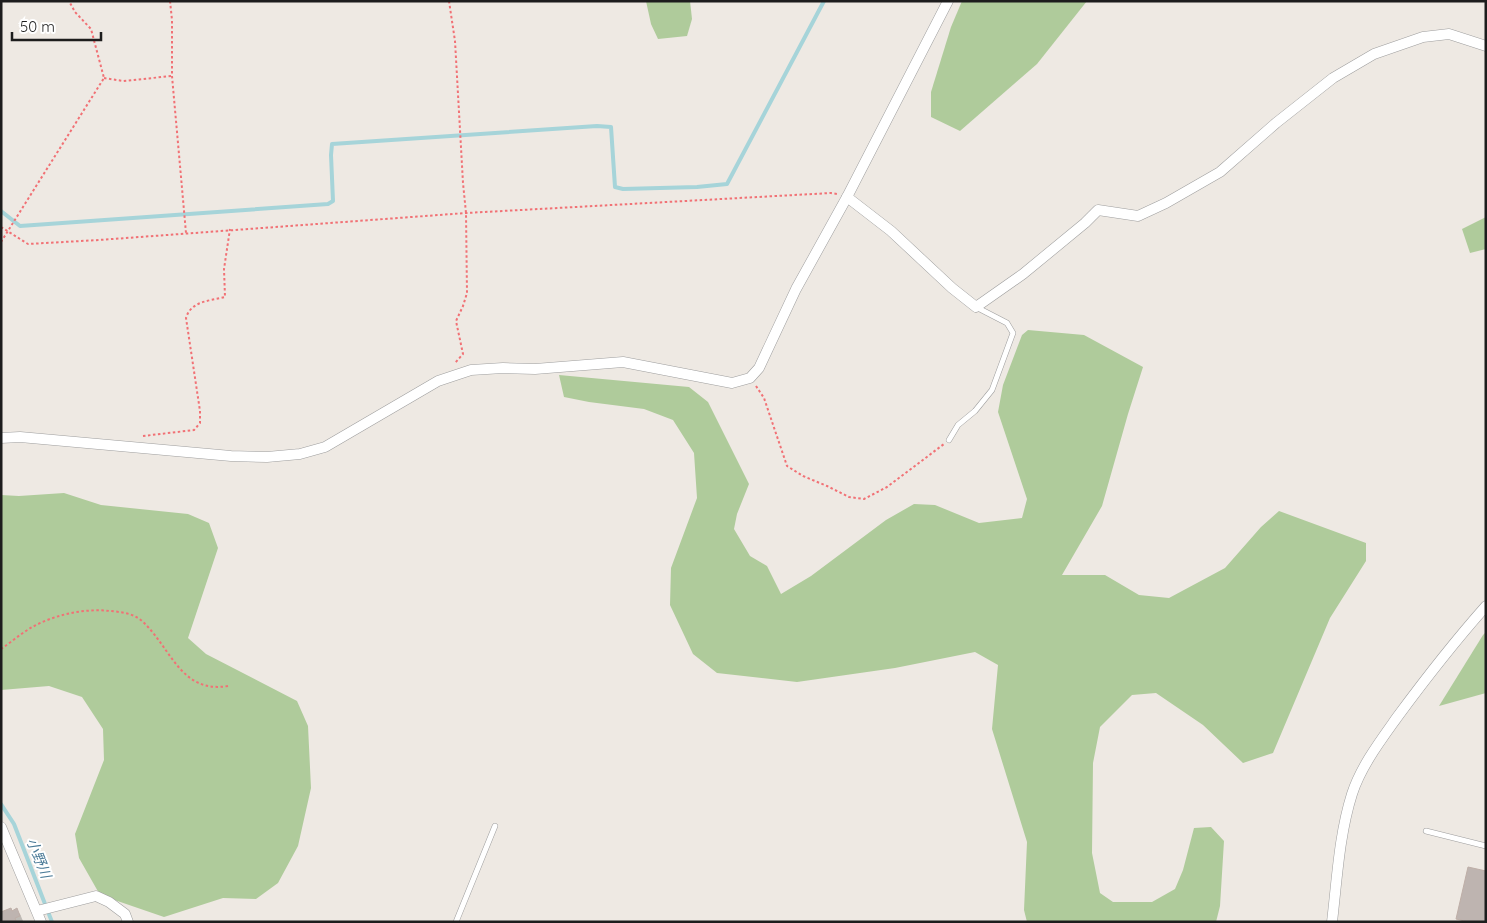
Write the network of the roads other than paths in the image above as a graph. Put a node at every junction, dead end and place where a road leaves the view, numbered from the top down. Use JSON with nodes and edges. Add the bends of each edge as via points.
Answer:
{"nodes":[{"id":1,"x":948,"y":1,"type":"edge"},
{"id":2,"x":1486,"y":46,"type":"edge"},
{"id":3,"x":847,"y":197,"type":"junction"},
{"id":4,"x":976,"y":307,"type":"junction"},
{"id":5,"x":1,"y":438,"type":"edge"},
{"id":6,"x":949,"y":440,"type":"road end"},
{"id":7,"x":1486,"y":606,"type":"edge"},
{"id":8,"x":495,"y":826,"type":"dead end"},
{"id":9,"x":1,"y":827,"type":"edge"},
{"id":10,"x":1426,"y":831,"type":"dead end"},
{"id":11,"x":1486,"y":846,"type":"edge"},
{"id":12,"x":37,"y":911,"type":"junction"},
{"id":13,"x":41,"y":922,"type":"edge"},
{"id":14,"x":128,"y":922,"type":"edge"},
{"id":15,"x":456,"y":922,"type":"edge"},
{"id":16,"x":1332,"y":922,"type":"edge"}],
"edges":[{"from":1,"to":3,"type":"street"},
{"from":2,"to":4,"type":"street","via":[[1449,34],[1423,37],[1374,54],[1333,78],[1220,172],[1138,216],[1098,210],[1023,274]]},
{"from":3,"to":4,"type":"street","via":[[891,231]]},
{"from":3,"to":5,"type":"street","via":[[796,289],[759,368],[750,378],[732,383],[623,362],[471,370],[438,381],[325,447],[300,454],[267,457]]},
{"from":4,"to":6,"type":"lane","via":[[1007,323],[1013,333],[992,390],[958,425]]},
{"from":7,"to":16,"type":"street","via":[[1414,694],[1361,772],[1344,823]]},
{"from":8,"to":15,"type":"lane"},
{"from":9,"to":12,"type":"street"},
{"from":10,"to":11,"type":"lane"},
{"from":12,"to":13,"type":"street"},
{"from":12,"to":14,"type":"street","via":[[96,896],[125,914]]}]}
